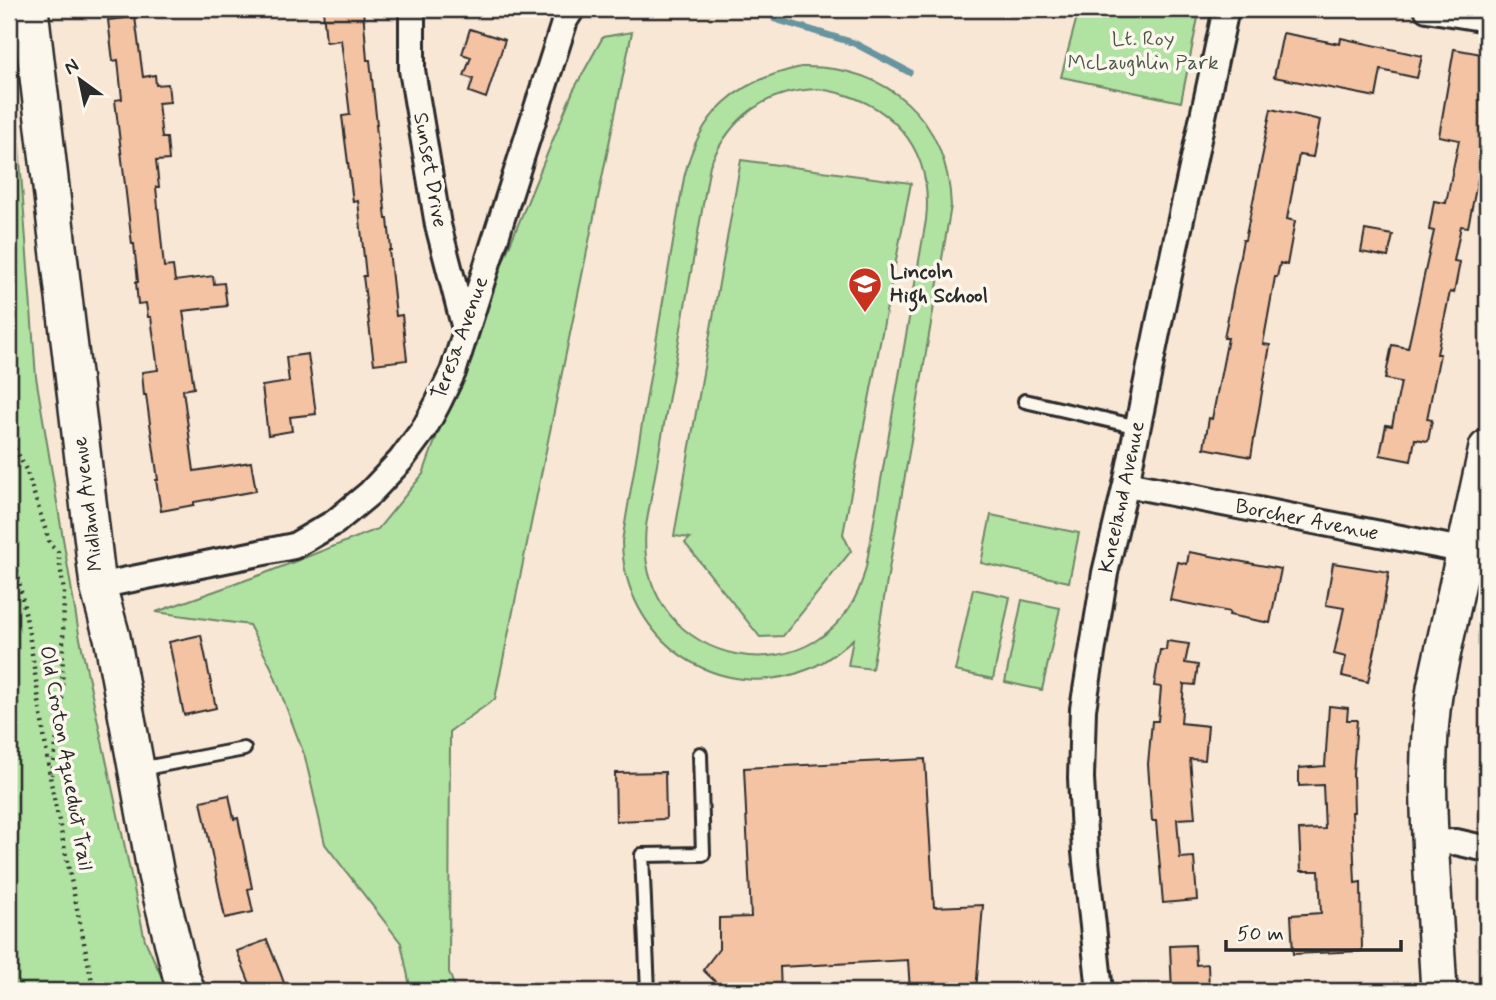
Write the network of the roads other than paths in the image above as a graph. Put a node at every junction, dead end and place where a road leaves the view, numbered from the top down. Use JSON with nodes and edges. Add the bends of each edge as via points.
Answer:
{"nodes":[{"id":1,"x":30,"y":9,"type":"edge"},
{"id":2,"x":412,"y":9,"type":"edge"},
{"id":3,"x":572,"y":9,"type":"edge"},
{"id":4,"x":1226,"y":9,"type":"edge"},
{"id":5,"x":1427,"y":9,"type":"edge"},
{"id":6,"x":1487,"y":19,"type":"edge"},
{"id":7,"x":465,"y":329,"type":"junction"},
{"id":8,"x":1024,"y":401,"type":"dead end"},
{"id":9,"x":1138,"y":427,"type":"junction"},
{"id":10,"x":1487,"y":448,"type":"edge"},
{"id":11,"x":1126,"y":484,"type":"junction"},
{"id":12,"x":1476,"y":553,"type":"edge"},
{"id":13,"x":98,"y":586,"type":"junction"},
{"id":14,"x":244,"y":749,"type":"dead end"},
{"id":15,"x":700,"y":754,"type":"dead end"},
{"id":16,"x":136,"y":769,"type":"junction"},
{"id":17,"x":1431,"y":843,"type":"junction"},
{"id":18,"x":1487,"y":849,"type":"edge"},
{"id":19,"x":187,"y":991,"type":"edge"},
{"id":20,"x":648,"y":991,"type":"edge"},
{"id":21,"x":1100,"y":991,"type":"edge"},
{"id":22,"x":1439,"y":991,"type":"edge"}],
"edges":[{"from":1,"to":13,"type":"street","name":"Midland Avenue"},
{"from":2,"to":7,"type":"street","name":"Sunset Drive","via":[[412,70],[438,225]]},
{"from":3,"to":7,"type":"street","name":"Teresa Avenue"},
{"from":4,"to":9,"type":"street","name":"Kneeland Avenue"},
{"from":5,"to":6,"type":"street"},
{"from":7,"to":13,"type":"street","name":"Teresa Avenue","via":[[453,372],[424,429],[383,481],[335,522],[294,546]]},
{"from":8,"to":9,"type":"lane"},
{"from":9,"to":11,"type":"street","name":"Kneeland Avenue"},
{"from":10,"to":12,"type":"street"},
{"from":11,"to":12,"type":"street","name":"Borcher Avenue"},
{"from":11,"to":21,"type":"street","name":"Kneeland Avenue","via":[[1105,573],[1083,709],[1085,852]]},
{"from":12,"to":17,"type":"street","via":[[1435,688],[1428,776]]},
{"from":13,"to":16,"type":"street","name":"Midland Avenue"},
{"from":14,"to":16,"type":"lane"},
{"from":15,"to":20,"type":"lane","via":[[703,854],[642,855]]},
{"from":16,"to":19,"type":"street","name":"Midland Avenue","via":[[156,875]]},
{"from":17,"to":18,"type":"street","via":[[1456,842]]},
{"from":17,"to":22,"type":"street"}]}
